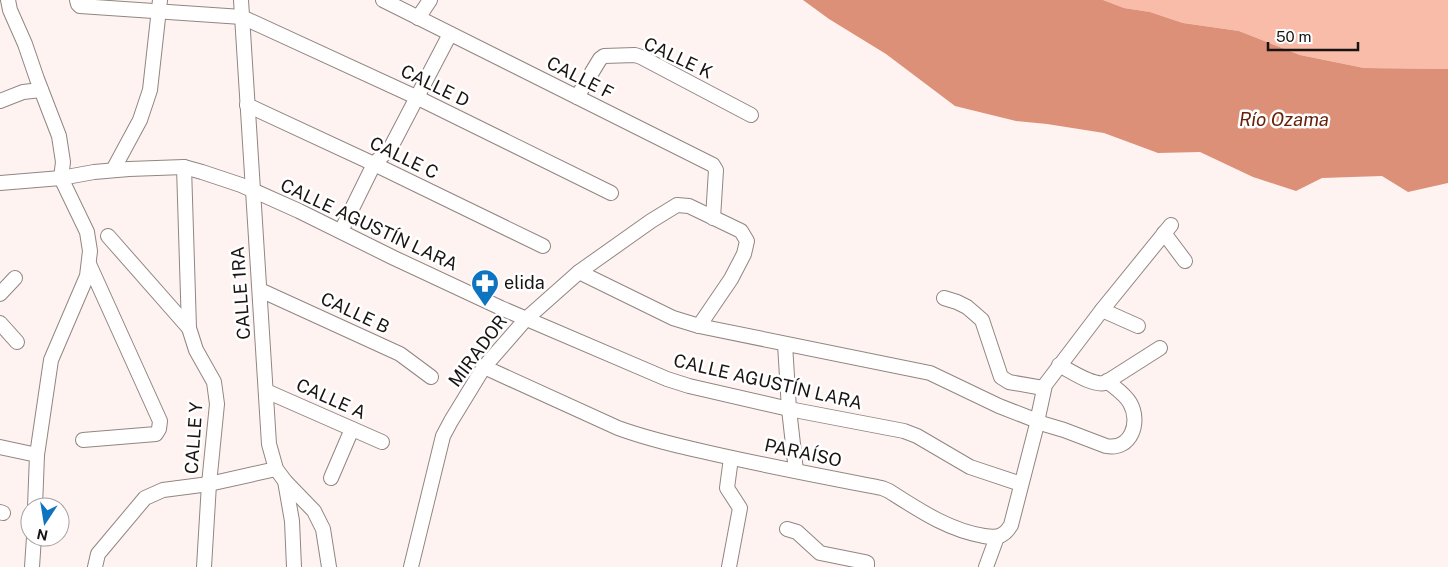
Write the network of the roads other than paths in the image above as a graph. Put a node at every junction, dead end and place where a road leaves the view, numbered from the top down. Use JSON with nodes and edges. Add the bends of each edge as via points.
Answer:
{"nodes":[{"id":1,"x":8,"y":0,"type":"edge"},
{"id":2,"x":241,"y":0,"type":"edge"},
{"id":3,"x":383,"y":0,"type":"edge"},
{"id":4,"x":430,"y":0,"type":"edge"},
{"id":5,"x":78,"y":3,"type":"edge"},
{"id":6,"x":160,"y":5,"type":"edge"},
{"id":7,"x":242,"y":17,"type":"junction"},
{"id":8,"x":418,"y":18,"type":"junction"},
{"id":9,"x":450,"y":34,"type":"junction"},
{"id":10,"x":41,"y":90,"type":"junction"},
{"id":11,"x":416,"y":97,"type":"junction"},
{"id":12,"x":578,"y":97,"type":"junction"},
{"id":13,"x":0,"y":101,"type":"edge"},
{"id":14,"x":247,"y":105,"type":"junction"},
{"id":15,"x":751,"y":115,"type":"dead end"},
{"id":16,"x":374,"y":164,"type":"junction"},
{"id":17,"x":184,"y":167,"type":"junction"},
{"id":18,"x":114,"y":170,"type":"junction"},
{"id":19,"x":61,"y":178,"type":"junction"},
{"id":20,"x":0,"y":183,"type":"edge"},
{"id":21,"x":254,"y":191,"type":"junction"},
{"id":22,"x":611,"y":193,"type":"dead end"},
{"id":23,"x":713,"y":218,"type":"junction"},
{"id":24,"x":341,"y":231,"type":"junction"},
{"id":25,"x":108,"y":236,"type":"dead end"},
{"id":26,"x":543,"y":246,"type":"dead end"},
{"id":27,"x":1185,"y":261,"type":"dead end"},
{"id":28,"x":89,"y":264,"type":"junction"},
{"id":29,"x":579,"y":272,"type":"junction"},
{"id":30,"x":15,"y":278,"type":"dead end"},
{"id":31,"x":260,"y":290,"type":"junction"},
{"id":32,"x":0,"y":294,"type":"edge"},
{"id":33,"x":944,"y":298,"type":"dead end"},
{"id":34,"x":1102,"y":310,"type":"junction"},
{"id":35,"x":526,"y":319,"type":"junction"},
{"id":36,"x":0,"y":323,"type":"edge"},
{"id":37,"x":699,"y":326,"type":"junction"},
{"id":38,"x":1138,"y":326,"type":"dead end"},
{"id":39,"x":189,"y":328,"type":"junction"},
{"id":40,"x":17,"y":342,"type":"dead end"},
{"id":41,"x":785,"y":344,"type":"junction"},
{"id":42,"x":1160,"y":348,"type":"dead end"},
{"id":43,"x":1059,"y":365,"type":"junction"},
{"id":44,"x":484,"y":367,"type":"junction"},
{"id":45,"x":431,"y":377,"type":"dead end"},
{"id":46,"x":1107,"y":381,"type":"junction"},
{"id":47,"x":1043,"y":388,"type":"junction"},
{"id":48,"x":266,"y":391,"type":"junction"},
{"id":49,"x":789,"y":409,"type":"junction"},
{"id":50,"x":1037,"y":423,"type":"junction"},
{"id":51,"x":352,"y":429,"type":"junction"},
{"id":52,"x":83,"y":440,"type":"dead end"},
{"id":53,"x":382,"y":442,"type":"dead end"},
{"id":54,"x":0,"y":447,"type":"edge"},
{"id":55,"x":37,"y":455,"type":"junction"},
{"id":56,"x":731,"y":458,"type":"junction"},
{"id":57,"x":276,"y":470,"type":"junction"},
{"id":58,"x":796,"y":471,"type":"junction"},
{"id":59,"x":331,"y":478,"type":"dead end"},
{"id":60,"x":286,"y":481,"type":"junction"},
{"id":61,"x":209,"y":484,"type":"junction"},
{"id":62,"x":1021,"y":484,"type":"junction"},
{"id":63,"x":35,"y":497,"type":"edge"},
{"id":64,"x":787,"y":529,"type":"dead end"},
{"id":65,"x":997,"y":537,"type":"junction"},
{"id":66,"x":33,"y":547,"type":"edge"},
{"id":67,"x":32,"y":567,"type":"edge"},
{"id":68,"x":95,"y":567,"type":"edge"},
{"id":69,"x":204,"y":567,"type":"edge"},
{"id":70,"x":294,"y":567,"type":"edge"},
{"id":71,"x":329,"y":567,"type":"edge"},
{"id":72,"x":411,"y":567,"type":"edge"},
{"id":73,"x":728,"y":567,"type":"edge"},
{"id":74,"x":867,"y":567,"type":"edge"},
{"id":75,"x":986,"y":567,"type":"edge"}],
"edges":[{"from":1,"to":10,"type":"street"},
{"from":2,"to":7,"type":"street","name":"CALLE 1RA"},
{"from":3,"to":8,"type":"street","name":"CALLE F"},
{"from":4,"to":8,"type":"street"},
{"from":5,"to":6,"type":"street","name":"CALLE D"},
{"from":6,"to":7,"type":"street","name":"CALLE D"},
{"from":6,"to":18,"type":"street","via":[[150,90],[140,120]]},
{"from":7,"to":11,"type":"street","name":"CALLE D"},
{"from":7,"to":14,"type":"street","name":"CALLE 1RA"},
{"from":8,"to":9,"type":"street","name":"CALLE F"},
{"from":9,"to":11,"type":"street"},
{"from":9,"to":12,"type":"street","name":"CALLE F"},
{"from":10,"to":13,"type":"street","via":[[23,92]]},
{"from":10,"to":19,"type":"street","via":[[59,136],[63,162]]},
{"from":11,"to":16,"type":"street","via":[[391,147]]},
{"from":11,"to":22,"type":"street","name":"CALLE D"},
{"from":12,"to":15,"type":"street","name":"CALLE K","via":[[600,58],[634,55]]},
{"from":12,"to":23,"type":"street","name":"CALLE F","via":[[713,165],[716,170]]},
{"from":14,"to":16,"type":"street","name":"CALLE C"},
{"from":14,"to":21,"type":"street","name":"CALLE 1RA"},
{"from":16,"to":24,"type":"street"},
{"from":16,"to":26,"type":"street","name":"CALLE C"},
{"from":17,"to":18,"type":"street","name":"CALLE AGUSTÍN LARA"},
{"from":17,"to":21,"type":"street","name":"CALLE AGUSTÍN LARA"},
{"from":17,"to":39,"type":"street","name":"CALLE Y"},
{"from":18,"to":19,"type":"street","name":"CALLE AGUSTÍN LARA"},
{"from":19,"to":20,"type":"street","name":"CALLE AGUSTÍN LARA"},
{"from":19,"to":28,"type":"street","via":[[87,232]]},
{"from":21,"to":24,"type":"street","name":"CALLE AGUSTÍN LARA"},
{"from":21,"to":31,"type":"street","name":"CALLE 1RA"},
{"from":23,"to":29,"type":"street","name":"MIRADOR","via":[[689,206],[677,205]]},
{"from":23,"to":37,"type":"street","name":"MIRADOR","via":[[741,231],[747,245],[730,279]]},
{"from":24,"to":35,"type":"street","name":"CALLE AGUSTÍN LARA"},
{"from":25,"to":39,"type":"street"},
{"from":27,"to":34,"type":"street","via":[[1168,229]]},
{"from":28,"to":52,"type":"street","via":[[160,421],[156,434]]},
{"from":28,"to":55,"type":"street","via":[[87,276],[51,360]]},
{"from":29,"to":35,"type":"street","name":"MIRADOR"},
{"from":29,"to":37,"type":"street","via":[[673,318]]},
{"from":30,"to":32,"type":"street"},
{"from":31,"to":45,"type":"street","name":"CALLE B","via":[[400,354]]},
{"from":31,"to":48,"type":"street","name":"CALLE 1RA"},
{"from":33,"to":47,"type":"street","via":[[967,307],[982,320],[1001,377],[1009,382]]},
{"from":34,"to":38,"type":"street"},
{"from":34,"to":43,"type":"street"},
{"from":35,"to":44,"type":"street","name":"MIRADOR"},
{"from":35,"to":49,"type":"street","name":"CALLE AGUSTÍN LARA","via":[[679,384]]},
{"from":36,"to":40,"type":"street"},
{"from":37,"to":41,"type":"street"},
{"from":39,"to":61,"type":"street","name":"CALLE Y","via":[[196,350],[214,382],[217,404]]},
{"from":41,"to":49,"type":"street"},
{"from":41,"to":50,"type":"street","via":[[930,373]]},
{"from":42,"to":46,"type":"street"},
{"from":43,"to":46,"type":"street","via":[[1095,383]]},
{"from":43,"to":47,"type":"street"},
{"from":44,"to":56,"type":"street","name":"PARAÍSO","via":[[618,428]]},
{"from":44,"to":72,"type":"street","name":"MIRADOR","via":[[443,436]]},
{"from":46,"to":50,"type":"street","via":[[1125,395],[1135,417],[1134,429],[1124,443],[1106,446]]},
{"from":47,"to":50,"type":"street"},
{"from":48,"to":51,"type":"street","name":"CALLE A"},
{"from":48,"to":57,"type":"street","name":"CALLE 1RA","via":[[269,444]]},
{"from":49,"to":58,"type":"street"},
{"from":49,"to":62,"type":"street","name":"CALLE AGUSTÍN LARA","via":[[911,433],[970,467]]},
{"from":50,"to":62,"type":"street"},
{"from":51,"to":53,"type":"street","name":"CALLE A"},
{"from":51,"to":59,"type":"street"},
{"from":54,"to":55,"type":"street"},
{"from":55,"to":63,"type":"street"},
{"from":56,"to":58,"type":"street","name":"PARAÍSO"},
{"from":56,"to":73,"type":"street","via":[[727,488],[740,508]]},
{"from":57,"to":60,"type":"street","name":"CALLE 1RA"},
{"from":57,"to":61,"type":"street"},
{"from":58,"to":65,"type":"street","name":"PARAÍSO","via":[[882,488],[955,528]]},
{"from":60,"to":70,"type":"street"},
{"from":60,"to":71,"type":"street","name":"CALLE 1RA","via":[[314,511],[323,529]]},
{"from":61,"to":68,"type":"street","via":[[163,490],[145,498],[98,554]]},
{"from":61,"to":69,"type":"street","name":"CALLE Y"},
{"from":62,"to":65,"type":"street","via":[[1008,530]]},
{"from":64,"to":74,"type":"street","via":[[797,532],[820,553],[865,562]]},
{"from":65,"to":75,"type":"street"},
{"from":66,"to":67,"type":"street"}]}
